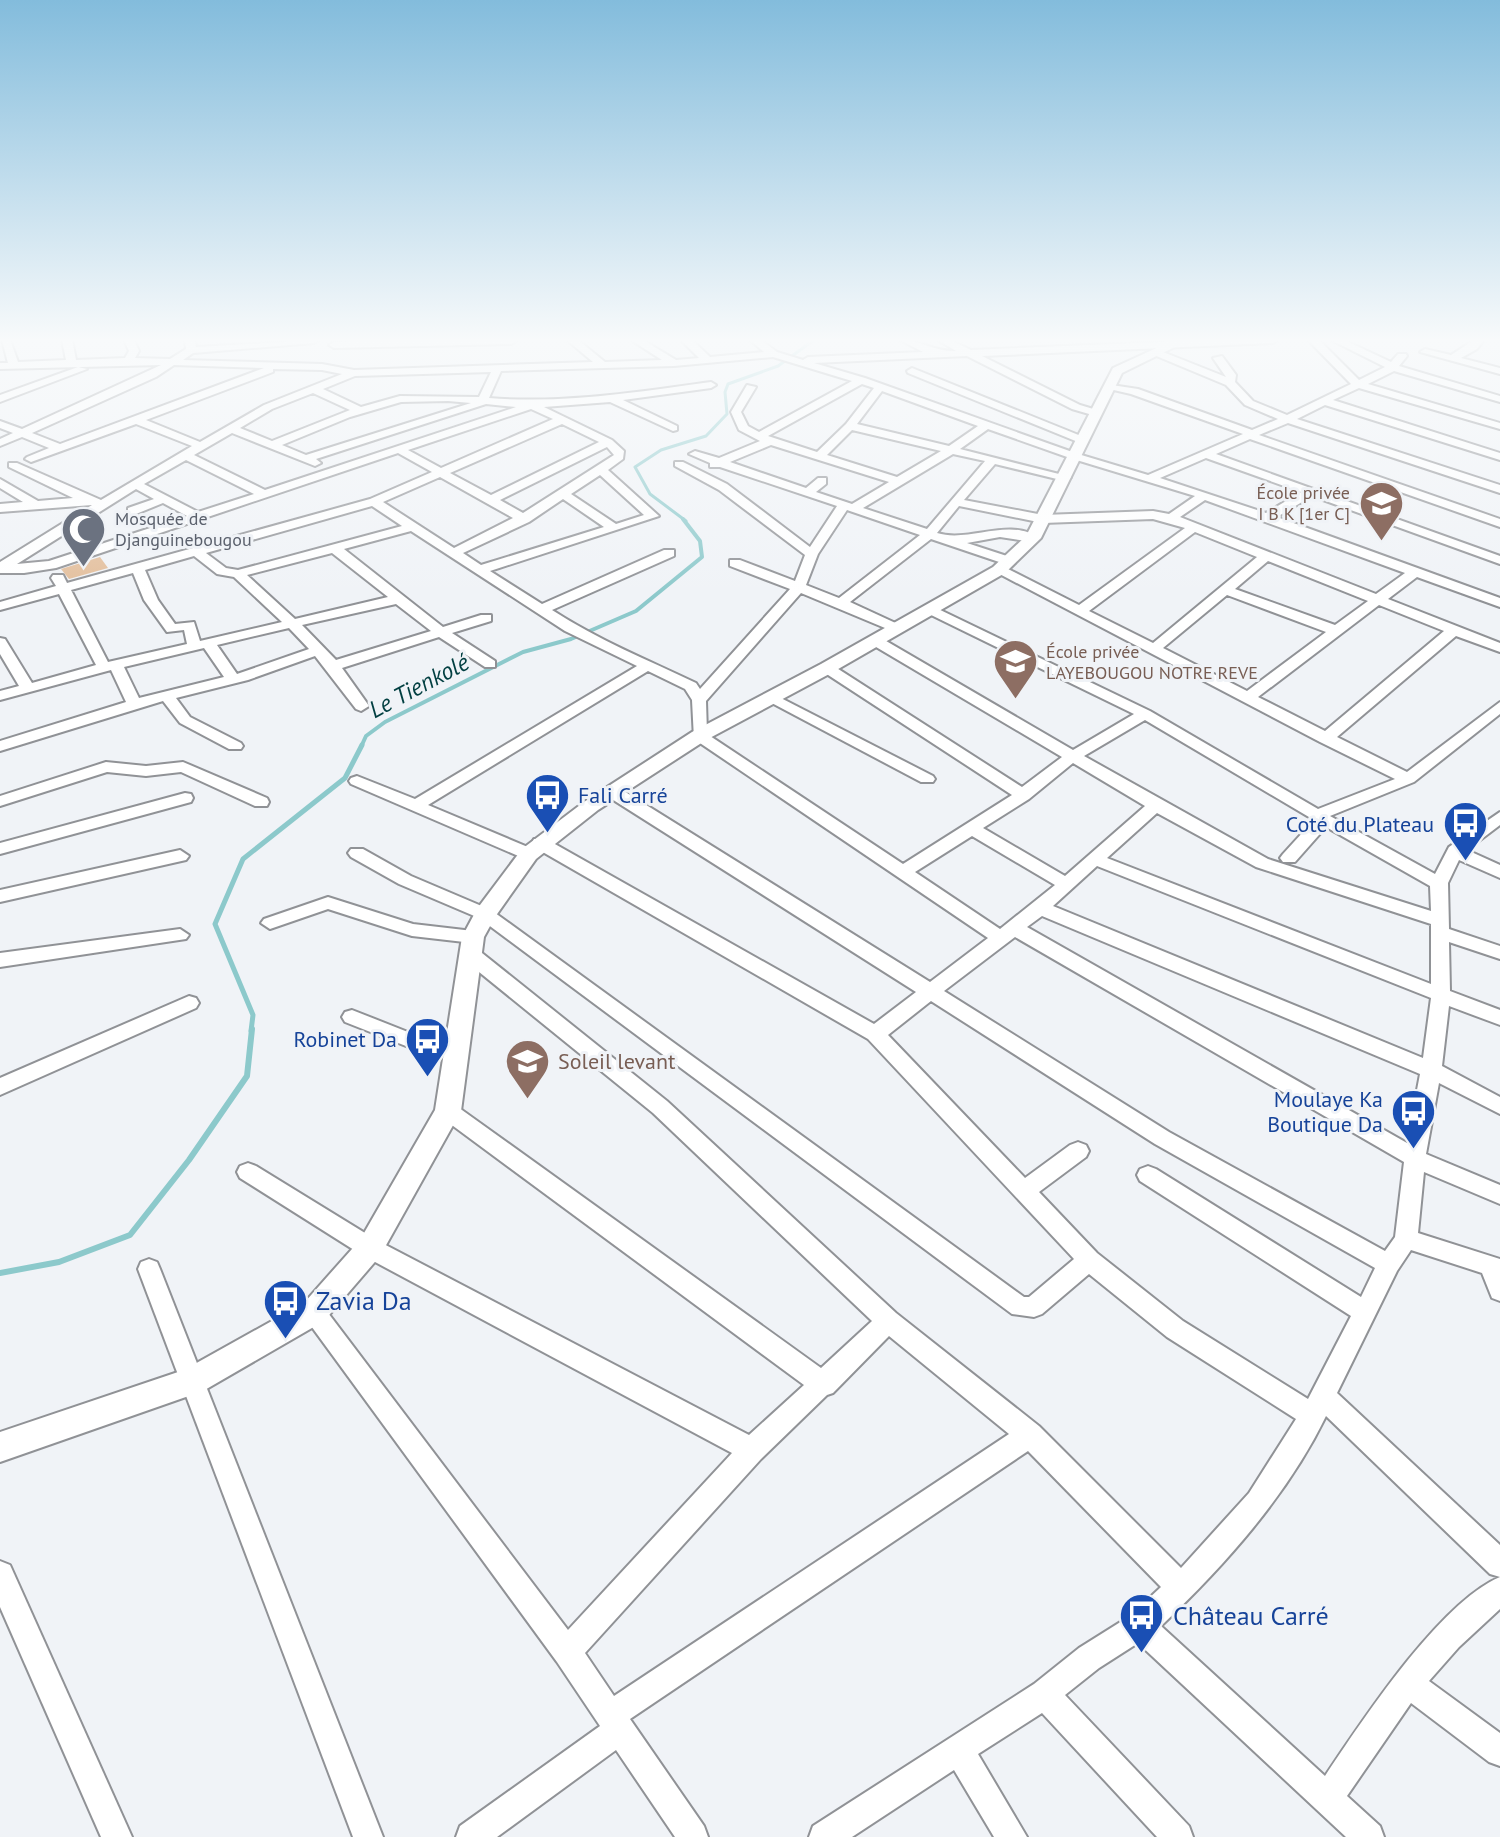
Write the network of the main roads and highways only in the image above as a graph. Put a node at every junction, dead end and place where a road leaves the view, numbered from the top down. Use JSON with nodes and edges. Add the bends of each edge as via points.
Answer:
{"nodes":[{"id":1,"x":1090,"y":426,"type":"edge"},
{"id":2,"x":0,"y":1447,"type":"edge"}],
"edges":[{"from":1,"to":2,"type":"main road","via":[[1038,529],[1003,566],[699,736],[534,849],[485,914],[471,945],[448,1111],[370,1248],[314,1312],[192,1381]]}]}
